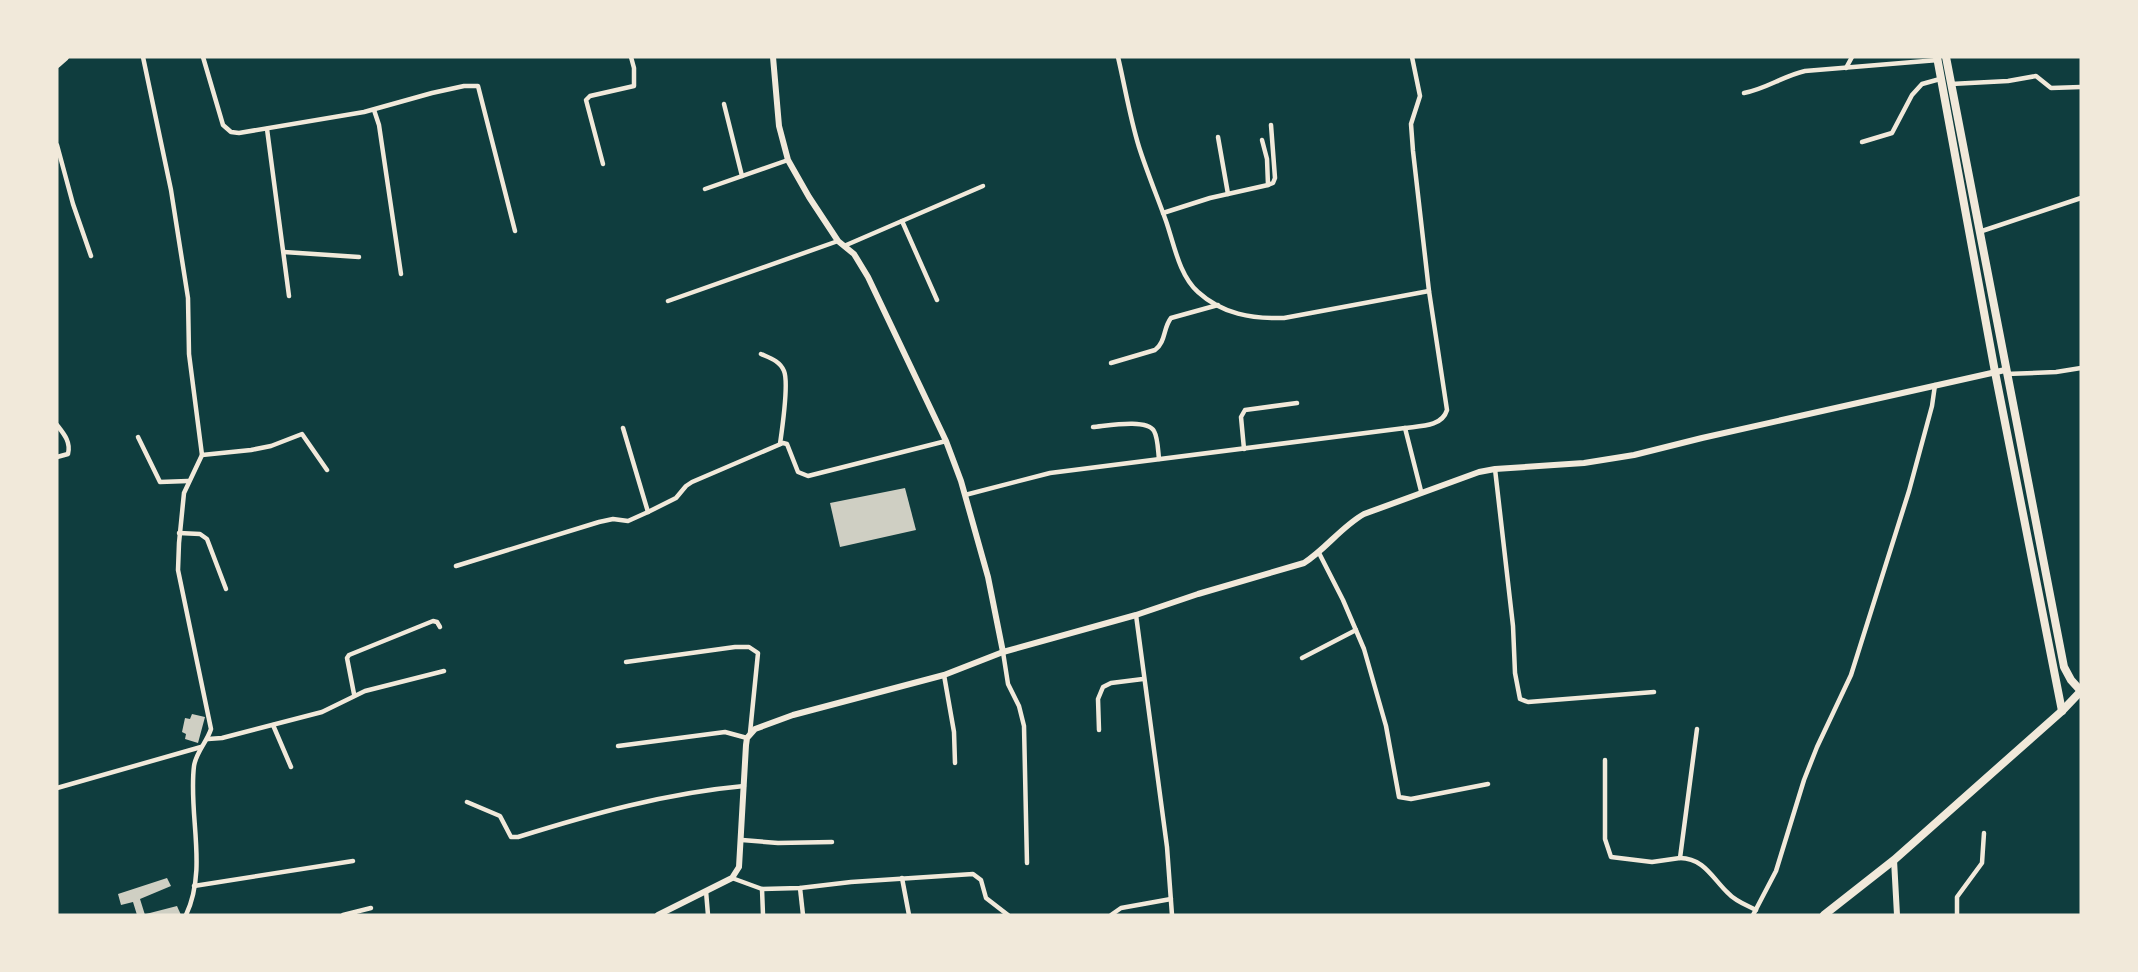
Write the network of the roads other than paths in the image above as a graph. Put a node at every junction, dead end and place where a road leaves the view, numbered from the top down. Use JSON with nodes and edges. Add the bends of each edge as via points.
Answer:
{"nodes":[{"id":1,"x":65,"y":57,"type":"edge"},
{"id":2,"x":142,"y":57,"type":"edge"},
{"id":3,"x":203,"y":57,"type":"edge"},
{"id":4,"x":631,"y":57,"type":"edge"},
{"id":5,"x":773,"y":57,"type":"edge"},
{"id":6,"x":1118,"y":57,"type":"edge"},
{"id":7,"x":1412,"y":57,"type":"edge"},
{"id":8,"x":1852,"y":57,"type":"edge"},
{"id":9,"x":1946,"y":57,"type":"edge"},
{"id":10,"x":1937,"y":58,"type":"edge"},
{"id":11,"x":57,"y":64,"type":"edge"},
{"id":12,"x":1846,"y":68,"type":"junction"},
{"id":13,"x":1940,"y":79,"type":"junction"},
{"id":14,"x":1951,"y":84,"type":"junction"},
{"id":15,"x":2081,"y":87,"type":"edge"},
{"id":16,"x":1744,"y":93,"type":"dead end"},
{"id":17,"x":724,"y":104,"type":"dead end"},
{"id":18,"x":374,"y":110,"type":"junction"},
{"id":19,"x":1270,"y":125,"type":"dead end"},
{"id":20,"x":267,"y":129,"type":"junction"},
{"id":21,"x":1218,"y":137,"type":"dead end"},
{"id":22,"x":1262,"y":140,"type":"dead end"},
{"id":23,"x":1862,"y":142,"type":"dead end"},
{"id":24,"x":57,"y":144,"type":"edge"},
{"id":25,"x":788,"y":160,"type":"junction"},
{"id":26,"x":603,"y":164,"type":"dead end"},
{"id":27,"x":741,"y":176,"type":"junction"},
{"id":28,"x":1268,"y":185,"type":"junction"},
{"id":29,"x":983,"y":186,"type":"dead end"},
{"id":30,"x":705,"y":189,"type":"dead end"},
{"id":31,"x":1228,"y":194,"type":"junction"},
{"id":32,"x":2081,"y":198,"type":"edge"},
{"id":33,"x":1163,"y":213,"type":"junction"},
{"id":34,"x":902,"y":221,"type":"junction"},
{"id":35,"x":515,"y":231,"type":"dead end"},
{"id":36,"x":1979,"y":232,"type":"junction"},
{"id":37,"x":838,"y":241,"type":"junction"},
{"id":38,"x":844,"y":246,"type":"junction"},
{"id":39,"x":284,"y":252,"type":"junction"},
{"id":40,"x":91,"y":256,"type":"dead end"},
{"id":41,"x":359,"y":257,"type":"dead end"},
{"id":42,"x":401,"y":274,"type":"dead end"},
{"id":43,"x":1429,"y":291,"type":"junction"},
{"id":44,"x":289,"y":296,"type":"dead end"},
{"id":45,"x":937,"y":300,"type":"dead end"},
{"id":46,"x":668,"y":301,"type":"dead end"},
{"id":47,"x":1218,"y":305,"type":"junction"},
{"id":48,"x":761,"y":354,"type":"dead end"},
{"id":49,"x":1111,"y":363,"type":"dead end"},
{"id":50,"x":2081,"y":368,"type":"edge"},
{"id":51,"x":1995,"y":372,"type":"junction"},
{"id":52,"x":2006,"y":372,"type":"junction"},
{"id":53,"x":1935,"y":385,"type":"junction"},
{"id":54,"x":1297,"y":402,"type":"dead end"},
{"id":55,"x":57,"y":425,"type":"edge"},
{"id":56,"x":1093,"y":427,"type":"dead end"},
{"id":57,"x":623,"y":428,"type":"dead end"},
{"id":58,"x":1406,"y":428,"type":"junction"},
{"id":59,"x":138,"y":437,"type":"dead end"},
{"id":60,"x":946,"y":441,"type":"junction"},
{"id":61,"x":780,"y":444,"type":"junction"},
{"id":62,"x":1244,"y":449,"type":"junction"},
{"id":63,"x":202,"y":455,"type":"junction"},
{"id":64,"x":57,"y":458,"type":"edge"},
{"id":65,"x":1159,"y":459,"type":"junction"},
{"id":66,"x":1495,"y":469,"type":"junction"},
{"id":67,"x":327,"y":470,"type":"dead end"},
{"id":68,"x":188,"y":481,"type":"junction"},
{"id":69,"x":1421,"y":491,"type":"junction"},
{"id":70,"x":965,"y":495,"type":"junction"},
{"id":71,"x":648,"y":512,"type":"junction"},
{"id":72,"x":179,"y":533,"type":"junction"},
{"id":73,"x":1319,"y":553,"type":"junction"},
{"id":74,"x":456,"y":566,"type":"dead end"},
{"id":75,"x":226,"y":589,"type":"dead end"},
{"id":76,"x":1136,"y":615,"type":"junction"},
{"id":77,"x":440,"y":627,"type":"dead end"},
{"id":78,"x":1356,"y":630,"type":"junction"},
{"id":79,"x":1003,"y":652,"type":"junction"},
{"id":80,"x":1302,"y":658,"type":"dead end"},
{"id":81,"x":626,"y":662,"type":"dead end"},
{"id":82,"x":444,"y":671,"type":"dead end"},
{"id":83,"x":944,"y":675,"type":"junction"},
{"id":84,"x":1143,"y":680,"type":"junction"},
{"id":85,"x":2081,"y":691,"type":"edge"},
{"id":86,"x":1654,"y":692,"type":"dead end"},
{"id":87,"x":354,"y":694,"type":"junction"},
{"id":88,"x":2062,"y":711,"type":"junction"},
{"id":89,"x":273,"y":725,"type":"junction"},
{"id":90,"x":1697,"y":729,"type":"dead end"},
{"id":91,"x":1099,"y":730,"type":"dead end"},
{"id":92,"x":749,"y":736,"type":"junction"},
{"id":93,"x":208,"y":739,"type":"junction"},
{"id":94,"x":618,"y":746,"type":"dead end"},
{"id":95,"x":201,"y":747,"type":"junction"},
{"id":96,"x":1605,"y":760,"type":"dead end"},
{"id":97,"x":955,"y":763,"type":"dead end"},
{"id":98,"x":291,"y":766,"type":"dead end"},
{"id":99,"x":1488,"y":784,"type":"dead end"},
{"id":100,"x":744,"y":786,"type":"junction"},
{"id":101,"x":57,"y":788,"type":"edge"},
{"id":102,"x":467,"y":802,"type":"dead end"},
{"id":103,"x":1984,"y":833,"type":"dead end"},
{"id":104,"x":741,"y":840,"type":"junction"},
{"id":105,"x":832,"y":842,"type":"dead end"},
{"id":106,"x":1680,"y":858,"type":"junction"},
{"id":107,"x":1894,"y":860,"type":"junction"},
{"id":108,"x":353,"y":861,"type":"dead end"},
{"id":109,"x":1027,"y":863,"type":"dead end"},
{"id":110,"x":732,"y":878,"type":"junction"},
{"id":111,"x":902,"y":878,"type":"junction"},
{"id":112,"x":194,"y":886,"type":"junction"},
{"id":113,"x":800,"y":888,"type":"junction"},
{"id":114,"x":762,"y":889,"type":"junction"},
{"id":115,"x":706,"y":891,"type":"junction"},
{"id":116,"x":1171,"y":899,"type":"junction"},
{"id":117,"x":371,"y":908,"type":"dead end"},
{"id":118,"x":1754,"y":912,"type":"edge"},
{"id":119,"x":186,"y":915,"type":"edge"},
{"id":120,"x":343,"y":915,"type":"edge"},
{"id":121,"x":658,"y":915,"type":"edge"},
{"id":122,"x":708,"y":915,"type":"edge"},
{"id":123,"x":763,"y":915,"type":"edge"},
{"id":124,"x":803,"y":915,"type":"edge"},
{"id":125,"x":909,"y":915,"type":"edge"},
{"id":126,"x":1008,"y":915,"type":"edge"},
{"id":127,"x":1111,"y":915,"type":"edge"},
{"id":128,"x":1172,"y":915,"type":"edge"},
{"id":129,"x":1824,"y":915,"type":"edge"},
{"id":130,"x":1898,"y":915,"type":"edge"},
{"id":131,"x":1957,"y":915,"type":"edge"}],
"edges":[{"from":1,"to":11,"type":"main road"},
{"from":2,"to":63,"type":"street","via":[[186,279],[190,363]]},
{"from":3,"to":20,"type":"street","via":[[226,129],[238,133]]},
{"from":4,"to":26,"type":"street","via":[[634,86],[586,100]]},
{"from":5,"to":25,"type":"street","via":[[779,126]]},
{"from":6,"to":33,"type":"street","via":[[1139,146]]},
{"from":7,"to":43,"type":"street","via":[[1420,96],[1411,124]]},
{"from":8,"to":12,"type":"street"},
{"from":9,"to":14,"type":"main road"},
{"from":10,"to":12,"type":"street"},
{"from":10,"to":13,"type":"main road"},
{"from":12,"to":16,"type":"street","via":[[1790,75],[1760,90]]},
{"from":13,"to":23,"type":"street","via":[[1922,84],[1912,95],[1892,133]]},
{"from":13,"to":51,"type":"main road"},
{"from":14,"to":15,"type":"street","via":[[2036,76],[2051,88]]},
{"from":14,"to":36,"type":"main road"},
{"from":17,"to":27,"type":"street"},
{"from":18,"to":20,"type":"street"},
{"from":18,"to":35,"type":"street","via":[[432,93],[478,86]]},
{"from":18,"to":42,"type":"street"},
{"from":19,"to":28,"type":"street","via":[[1275,178]]},
{"from":20,"to":39,"type":"street"},
{"from":21,"to":31,"type":"street"},
{"from":22,"to":28,"type":"street"},
{"from":24,"to":40,"type":"street"},
{"from":25,"to":27,"type":"street"},
{"from":25,"to":37,"type":"street"},
{"from":27,"to":30,"type":"street"},
{"from":28,"to":31,"type":"street"},
{"from":29,"to":34,"type":"street"},
{"from":31,"to":33,"type":"street"},
{"from":32,"to":36,"type":"street"},
{"from":33,"to":47,"type":"street","via":[[1191,285]]},
{"from":34,"to":38,"type":"street"},
{"from":34,"to":45,"type":"street"},
{"from":36,"to":52,"type":"main road"},
{"from":37,"to":38,"type":"street"},
{"from":37,"to":46,"type":"street"},
{"from":38,"to":60,"type":"street","via":[[868,277]]},
{"from":39,"to":41,"type":"street"},
{"from":39,"to":44,"type":"street"},
{"from":43,"to":47,"type":"street","via":[[1284,318],[1241,316]]},
{"from":43,"to":58,"type":"street","via":[[1447,410],[1436,423]]},
{"from":47,"to":49,"type":"street","via":[[1171,318],[1161,346],[1155,351]]},
{"from":48,"to":61,"type":"street","via":[[776,360],[784,372]]},
{"from":50,"to":52,"type":"street"},
{"from":51,"to":52,"type":"street"},
{"from":51,"to":53,"type":"street"},
{"from":51,"to":88,"type":"main road"},
{"from":52,"to":85,"type":"main road","via":[[2064,667]]},
{"from":53,"to":66,"type":"street","via":[[1603,461]]},
{"from":53,"to":118,"type":"street","via":[[1909,491],[1851,675],[1804,780],[1776,872]]},
{"from":54,"to":62,"type":"street","via":[[1245,410],[1241,417]]},
{"from":55,"to":64,"type":"street","via":[[67,438],[69,451]]},
{"from":56,"to":65,"type":"street","via":[[1137,423],[1149,426],[1155,431]]},
{"from":57,"to":71,"type":"street"},
{"from":58,"to":62,"type":"street"},
{"from":58,"to":69,"type":"street"},
{"from":59,"to":68,"type":"street","via":[[160,482]]},
{"from":60,"to":61,"type":"street","via":[[808,476],[795,467],[787,444]]},
{"from":60,"to":70,"type":"street"},
{"from":61,"to":71,"type":"street","via":[[692,482],[676,498]]},
{"from":62,"to":65,"type":"street"},
{"from":63,"to":67,"type":"street","via":[[271,446],[302,434]]},
{"from":63,"to":68,"type":"street"},
{"from":65,"to":70,"type":"street","via":[[1050,473]]},
{"from":66,"to":69,"type":"street"},
{"from":66,"to":86,"type":"street","via":[[1520,699],[1528,702]]},
{"from":68,"to":72,"type":"street"},
{"from":69,"to":73,"type":"street","via":[[1364,513]]},
{"from":70,"to":79,"type":"street","via":[[988,577]]},
{"from":71,"to":74,"type":"street","via":[[628,521],[599,522]]},
{"from":72,"to":75,"type":"street","via":[[200,534],[207,539]]},
{"from":72,"to":93,"type":"street","via":[[180,588],[211,729]]},
{"from":73,"to":76,"type":"street","via":[[1286,569]]},
{"from":73,"to":78,"type":"street"},
{"from":76,"to":79,"type":"street"},
{"from":76,"to":84,"type":"street"},
{"from":77,"to":87,"type":"street","via":[[433,621],[349,655],[346,658]]},
{"from":78,"to":80,"type":"street"},
{"from":78,"to":99,"type":"street","via":[[1386,726],[1399,797],[1411,799]]},
{"from":79,"to":83,"type":"street"},
{"from":79,"to":109,"type":"street","via":[[1008,684],[1024,726]]},
{"from":81,"to":92,"type":"street","via":[[749,647],[758,653]]},
{"from":82,"to":87,"type":"street"},
{"from":83,"to":92,"type":"street","via":[[762,725]]},
{"from":83,"to":97,"type":"street"},
{"from":84,"to":91,"type":"street","via":[[1103,687],[1098,699]]},
{"from":84,"to":116,"type":"street"},
{"from":85,"to":88,"type":"main road"},
{"from":87,"to":89,"type":"street","via":[[322,712]]},
{"from":88,"to":107,"type":"main road"},
{"from":89,"to":93,"type":"street"},
{"from":89,"to":98,"type":"street"},
{"from":90,"to":106,"type":"street"},
{"from":92,"to":94,"type":"street","via":[[726,732]]},
{"from":92,"to":100,"type":"street"},
{"from":93,"to":95,"type":"street"},
{"from":95,"to":101,"type":"street"},
{"from":95,"to":112,"type":"street","via":[[194,764],[192,796],[197,860]]},
{"from":96,"to":106,"type":"street","via":[[1605,839],[1611,857],[1652,862]]},
{"from":100,"to":102,"type":"street","via":[[620,806],[518,837],[511,837],[500,816]]},
{"from":100,"to":104,"type":"street"},
{"from":103,"to":131,"type":"street","via":[[1982,863],[1957,897]]},
{"from":104,"to":105,"type":"street"},
{"from":104,"to":110,"type":"street","via":[[739,867]]},
{"from":106,"to":118,"type":"street","via":[[1700,863],[1729,895]]},
{"from":107,"to":129,"type":"main road"},
{"from":107,"to":130,"type":"street"},
{"from":108,"to":112,"type":"street"},
{"from":110,"to":114,"type":"street"},
{"from":110,"to":115,"type":"street"},
{"from":111,"to":113,"type":"street"},
{"from":111,"to":125,"type":"street"},
{"from":111,"to":126,"type":"street","via":[[973,874],[981,880],[986,898]]},
{"from":112,"to":119,"type":"street"},
{"from":113,"to":114,"type":"street"},
{"from":113,"to":124,"type":"street"},
{"from":114,"to":123,"type":"street"},
{"from":115,"to":121,"type":"street"},
{"from":115,"to":122,"type":"street"},
{"from":116,"to":127,"type":"street","via":[[1121,908]]},
{"from":116,"to":128,"type":"street"},
{"from":117,"to":120,"type":"street"}]}
